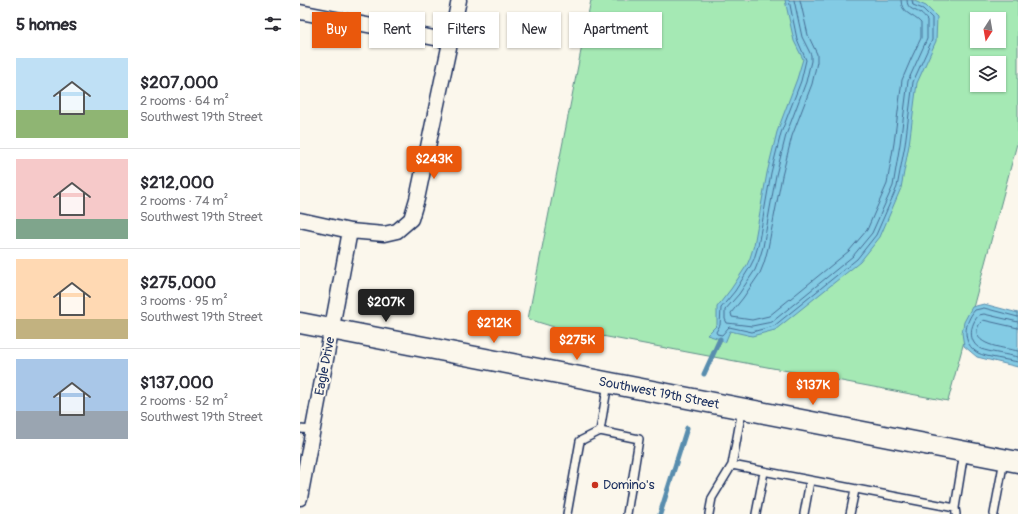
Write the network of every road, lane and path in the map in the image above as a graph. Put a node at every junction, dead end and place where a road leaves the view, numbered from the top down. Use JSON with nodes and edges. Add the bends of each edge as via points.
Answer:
{"nodes":[{"id":1,"x":458,"y":0,"type":"edge"},
{"id":2,"x":300,"y":12,"type":"edge"},
{"id":3,"x":456,"y":12,"type":"edge"},
{"id":4,"x":433,"y":38,"type":"edge"},
{"id":5,"x":449,"y":48,"type":"edge"},
{"id":6,"x":300,"y":220,"type":"edge"},
{"id":7,"x":350,"y":231,"type":"junction"},
{"id":8,"x":300,"y":323,"type":"edge"},
{"id":9,"x":332,"y":329,"type":"junction"},
{"id":10,"x":608,"y":383,"type":"junction"},
{"id":11,"x":742,"y":409,"type":"junction"},
{"id":12,"x":306,"y":430,"type":"edge"},
{"id":13,"x":600,"y":431,"type":"junction"},
{"id":14,"x":964,"y":452,"type":"junction"},
{"id":15,"x":1011,"y":461,"type":"edge"},
{"id":16,"x":732,"y":465,"type":"junction"},
{"id":17,"x":764,"y":472,"type":"junction"},
{"id":18,"x":810,"y":481,"type":"junction"},
{"id":19,"x":855,"y":490,"type":"junction"},
{"id":20,"x":300,"y":498,"type":"edge"},
{"id":21,"x":955,"y":511,"type":"edge"},
{"id":22,"x":567,"y":514,"type":"edge"},
{"id":23,"x":627,"y":514,"type":"edge"},
{"id":24,"x":709,"y":514,"type":"edge"},
{"id":25,"x":756,"y":514,"type":"edge"},
{"id":26,"x":804,"y":514,"type":"edge"},
{"id":27,"x":850,"y":514,"type":"edge"},
{"id":28,"x":994,"y":514,"type":"edge"}],
"edges":[{"from":1,"to":3,"type":"street"},
{"from":2,"to":4,"type":"street"},
{"from":5,"to":7,"type":"street","via":[[411,218],[397,231],[384,234]]},
{"from":6,"to":7,"type":"street"},
{"from":7,"to":9,"type":"street","name":"Eagle Drive"},
{"from":8,"to":9,"type":"street","name":"Southwest 19th Street"},
{"from":9,"to":10,"type":"street","name":"Southwest 19th Street"},
{"from":9,"to":12,"type":"street","name":"Eagle Drive"},
{"from":10,"to":11,"type":"street","name":"Southwest 19th Street"},
{"from":10,"to":13,"type":"lane"},
{"from":11,"to":14,"type":"street","name":"Southwest 19th Street"},
{"from":11,"to":16,"type":"lane"},
{"from":12,"to":20,"type":"street","name":"Eagle Drive"},
{"from":13,"to":22,"type":"lane","via":[[580,441]]},
{"from":13,"to":23,"type":"lane","via":[[639,439]]},
{"from":14,"to":15,"type":"street","name":"Southwest 19th Street"},
{"from":14,"to":21,"type":"lane"},
{"from":15,"to":28,"type":"lane"},
{"from":16,"to":17,"type":"lane"},
{"from":16,"to":24,"type":"lane","via":[[712,498]]},
{"from":17,"to":18,"type":"lane"},
{"from":17,"to":25,"type":"lane"},
{"from":18,"to":19,"type":"lane"},
{"from":18,"to":26,"type":"lane"},
{"from":19,"to":21,"type":"lane"},
{"from":19,"to":27,"type":"lane"}]}
